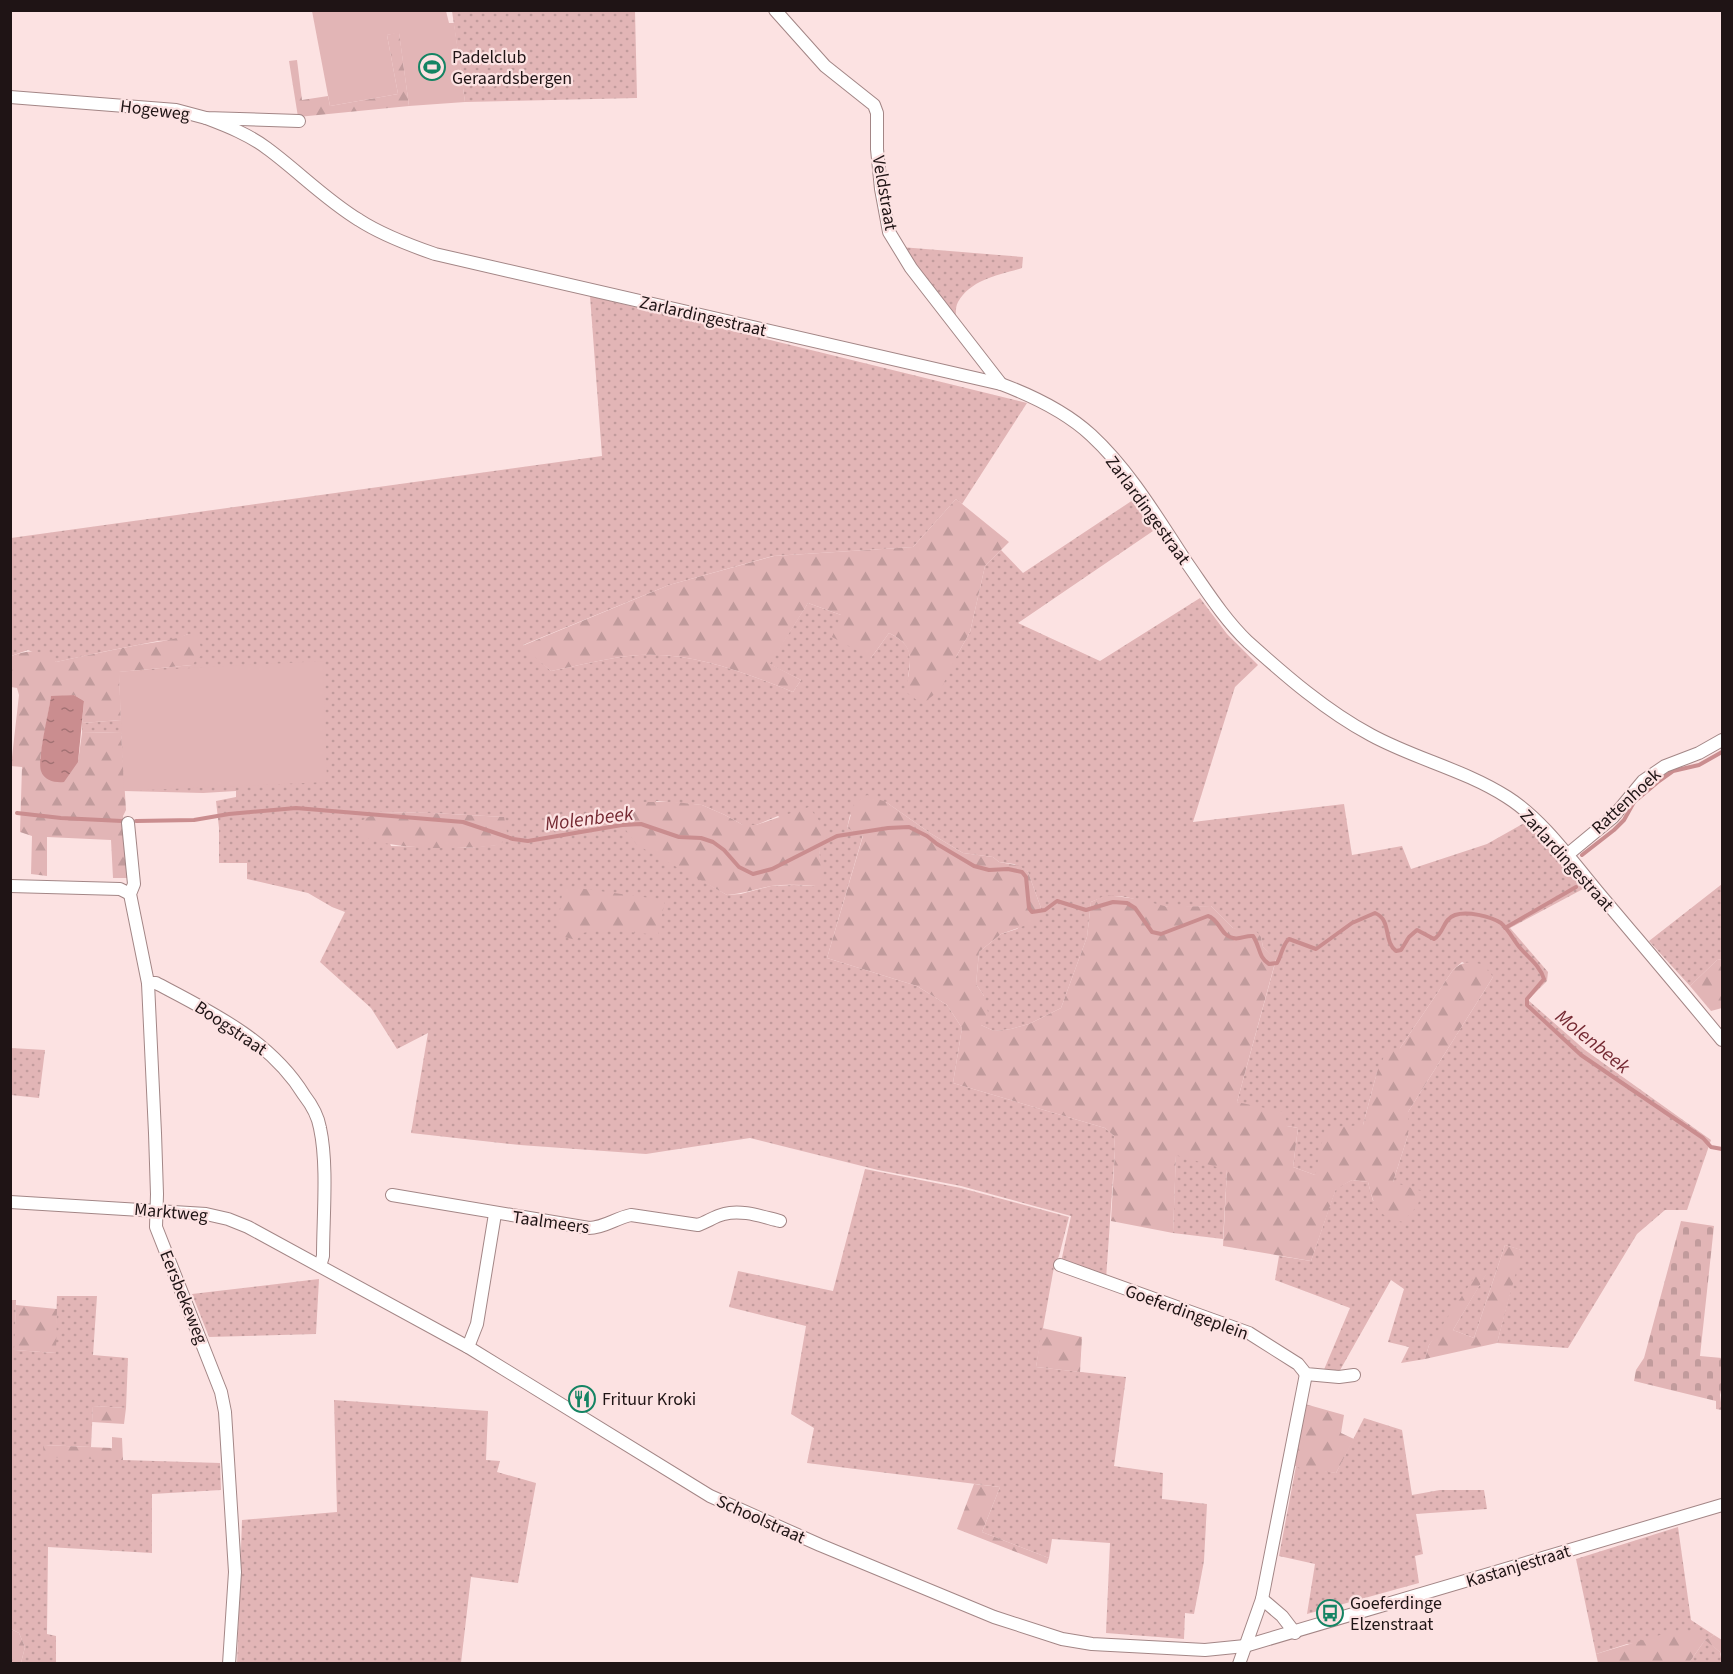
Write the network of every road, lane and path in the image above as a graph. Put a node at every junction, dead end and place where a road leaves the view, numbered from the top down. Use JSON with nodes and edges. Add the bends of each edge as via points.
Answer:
{"nodes":[{"id":1,"x":776,"y":10,"type":"edge"},
{"id":2,"x":10,"y":97,"type":"edge"},
{"id":3,"x":206,"y":118,"type":"junction"},
{"id":4,"x":299,"y":122,"type":"dead end"},
{"id":5,"x":1001,"y":384,"type":"junction"},
{"id":6,"x":1722,"y":740,"type":"edge"},
{"id":7,"x":128,"y":823,"type":"dead end"},
{"id":8,"x":1567,"y":855,"type":"junction"},
{"id":9,"x":10,"y":886,"type":"edge"},
{"id":10,"x":130,"y":894,"type":"junction"},
{"id":11,"x":148,"y":983,"type":"junction"},
{"id":12,"x":1722,"y":1040,"type":"edge"},
{"id":13,"x":393,"y":1195,"type":"dead end"},
{"id":14,"x":10,"y":1202,"type":"edge"},
{"id":15,"x":156,"y":1210,"type":"junction"},
{"id":16,"x":495,"y":1214,"type":"junction"},
{"id":17,"x":780,"y":1221,"type":"dead end"},
{"id":18,"x":1060,"y":1265,"type":"dead end"},
{"id":19,"x":320,"y":1266,"type":"junction"},
{"id":20,"x":468,"y":1347,"type":"junction"},
{"id":21,"x":1306,"y":1374,"type":"junction"},
{"id":22,"x":1354,"y":1375,"type":"dead end"},
{"id":23,"x":1722,"y":1505,"type":"edge"},
{"id":24,"x":1262,"y":1599,"type":"junction"},
{"id":25,"x":1295,"y":1633,"type":"junction"},
{"id":26,"x":1245,"y":1646,"type":"junction"},
{"id":27,"x":229,"y":1664,"type":"edge"},
{"id":28,"x":1239,"y":1664,"type":"edge"}],
"edges":[{"from":1,"to":5,"type":"street","name":"Veldstraat","via":[[825,66],[874,105],[880,189],[890,232],[911,268]]},
{"from":2,"to":3,"type":"street","name":"Hogeweg","via":[[176,110]]},
{"from":3,"to":4,"type":"street","name":"Hogeweg"},
{"from":3,"to":5,"type":"street","name":"Zarlardingestraat","via":[[266,147],[359,221],[435,254]]},
{"from":5,"to":8,"type":"street","name":"Zarlardingestraat","via":[[1057,410],[1091,435],[1144,498],[1213,601],[1246,639],[1300,687],[1372,736],[1482,782],[1509,798]]},
{"from":6,"to":8,"type":"street","name":"Rattenhoek","via":[[1675,761],[1643,781],[1613,817]]},
{"from":7,"to":10,"type":"street","name":"Eersbekeweg","via":[[134,884]]},
{"from":8,"to":12,"type":"street","name":"Zarlardingestraat"},
{"from":9,"to":10,"type":"street","via":[[120,889]]},
{"from":10,"to":11,"type":"street","name":"Eersbekeweg"},
{"from":11,"to":15,"type":"street","name":"Eersbekeweg"},
{"from":11,"to":19,"type":"street","name":"Boogstraat","via":[[166,988],[249,1037],[287,1071],[310,1103],[320,1126],[323,1150]]},
{"from":13,"to":16,"type":"street","name":"Taalmeers"},
{"from":14,"to":15,"type":"street","name":"Marktweg"},
{"from":15,"to":19,"type":"street","name":"Marktweg","via":[[228,1219]]},
{"from":15,"to":27,"type":"street","name":"Eersbekeweg","via":[[156,1227],[221,1392],[225,1412],[235,1572]]},
{"from":16,"to":17,"type":"street","name":"Taalmeers","via":[[589,1228],[631,1215],[698,1225],[722,1214],[738,1212]]},
{"from":16,"to":20,"type":"street","name":"Taalmeers","via":[[477,1324]]},
{"from":18,"to":21,"type":"street","name":"Goeferdingeplein","via":[[1249,1334],[1298,1364]]},
{"from":19,"to":20,"type":"street","name":"Schoolstraat"},
{"from":20,"to":26,"type":"street","name":"Schoolstraat","via":[[710,1496],[994,1617],[1062,1639],[1092,1644],[1205,1650]]},
{"from":21,"to":22,"type":"street"},
{"from":21,"to":24,"type":"street"},
{"from":23,"to":25,"type":"street","name":"Kastanjestraat"},
{"from":24,"to":25,"type":"street"},
{"from":24,"to":26,"type":"street"},
{"from":25,"to":26,"type":"street","name":"Kastanjestraat"},
{"from":26,"to":28,"type":"street"}]}
